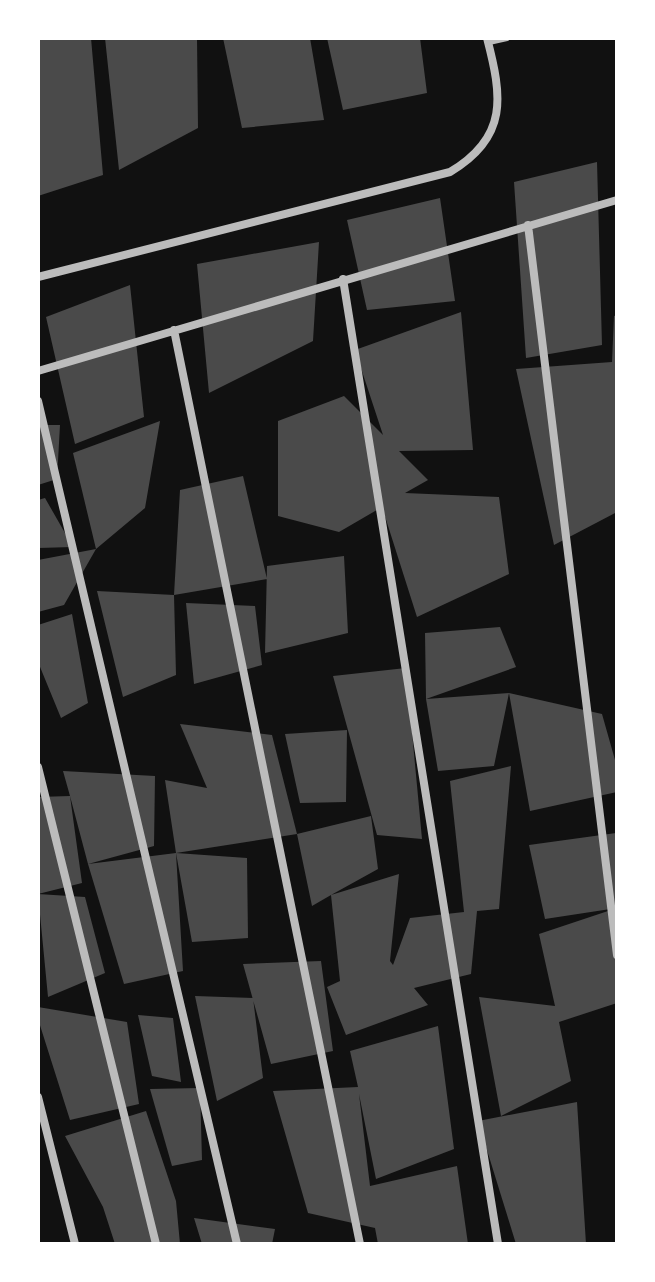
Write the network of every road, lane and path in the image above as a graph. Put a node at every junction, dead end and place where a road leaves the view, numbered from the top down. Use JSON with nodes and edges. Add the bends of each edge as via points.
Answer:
{"nodes":[{"id":1,"x":507,"y":38,"type":"edge"},
{"id":2,"x":488,"y":40,"type":"edge"},
{"id":3,"x":617,"y":200,"type":"edge"},
{"id":4,"x":528,"y":225,"type":"junction"},
{"id":5,"x":38,"y":277,"type":"edge"},
{"id":6,"x":343,"y":279,"type":"junction"},
{"id":7,"x":174,"y":330,"type":"junction"},
{"id":8,"x":38,"y":371,"type":"edge"},
{"id":9,"x":38,"y":401,"type":"edge"},
{"id":10,"x":38,"y":767,"type":"edge"},
{"id":11,"x":617,"y":955,"type":"edge"},
{"id":12,"x":38,"y":1097,"type":"edge"},
{"id":13,"x":75,"y":1244,"type":"edge"},
{"id":14,"x":156,"y":1244,"type":"edge"},
{"id":15,"x":237,"y":1244,"type":"edge"},
{"id":16,"x":360,"y":1244,"type":"edge"},
{"id":17,"x":498,"y":1244,"type":"edge"}],
"edges":[{"from":1,"to":2,"type":"lane"},
{"from":2,"to":5,"type":"street","via":[[500,93],[494,127],[468,161],[450,172]]},
{"from":3,"to":4,"type":"street"},
{"from":4,"to":6,"type":"street"},
{"from":4,"to":11,"type":"street"},
{"from":6,"to":7,"type":"street"},
{"from":6,"to":17,"type":"street"},
{"from":7,"to":8,"type":"street"},
{"from":7,"to":16,"type":"street"},
{"from":9,"to":15,"type":"street"},
{"from":10,"to":14,"type":"street"},
{"from":12,"to":13,"type":"street"}]}
